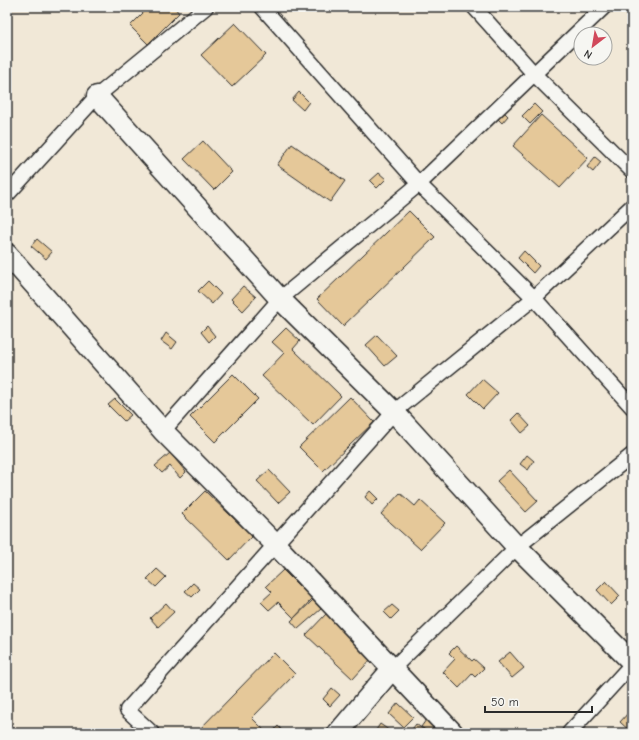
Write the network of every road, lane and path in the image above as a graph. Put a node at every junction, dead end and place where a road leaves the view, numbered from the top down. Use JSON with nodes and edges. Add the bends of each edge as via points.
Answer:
{"nodes":[{"id":1,"x":206,"y":7,"type":"edge"},
{"id":2,"x":262,"y":7,"type":"edge"},
{"id":3,"x":474,"y":7,"type":"edge"},
{"id":4,"x":604,"y":7,"type":"edge"},
{"id":5,"x":535,"y":75,"type":"junction"},
{"id":6,"x":97,"y":96,"type":"junction"},
{"id":7,"x":632,"y":171,"type":"edge"},
{"id":8,"x":419,"y":184,"type":"junction"},
{"id":9,"x":7,"y":195,"type":"edge"},
{"id":10,"x":632,"y":206,"type":"edge"},
{"id":11,"x":7,"y":254,"type":"edge"},
{"id":12,"x":534,"y":298,"type":"junction"},
{"id":13,"x":280,"y":299,"type":"junction"},
{"id":14,"x":632,"y":407,"type":"edge"},
{"id":15,"x":394,"y":412,"type":"junction"},
{"id":16,"x":164,"y":431,"type":"junction"},
{"id":17,"x":632,"y":454,"type":"edge"},
{"id":18,"x":275,"y":544,"type":"junction"},
{"id":19,"x":517,"y":548,"type":"junction"},
{"id":20,"x":632,"y":663,"type":"edge"},
{"id":21,"x":392,"y":668,"type":"junction"},
{"id":22,"x":152,"y":733,"type":"edge"},
{"id":23,"x":338,"y":733,"type":"edge"},
{"id":24,"x":453,"y":733,"type":"edge"},
{"id":25,"x":569,"y":733,"type":"edge"}],
"edges":[{"from":1,"to":6,"type":"street"},
{"from":2,"to":8,"type":"street"},
{"from":3,"to":5,"type":"street"},
{"from":4,"to":5,"type":"street"},
{"from":5,"to":7,"type":"street"},
{"from":5,"to":8,"type":"street"},
{"from":6,"to":9,"type":"street"},
{"from":6,"to":13,"type":"street"},
{"from":8,"to":12,"type":"street"},
{"from":8,"to":13,"type":"street"},
{"from":10,"to":12,"type":"street"},
{"from":11,"to":16,"type":"street"},
{"from":12,"to":14,"type":"street"},
{"from":12,"to":15,"type":"street"},
{"from":13,"to":15,"type":"street"},
{"from":13,"to":16,"type":"street"},
{"from":15,"to":18,"type":"street"},
{"from":15,"to":19,"type":"street"},
{"from":16,"to":18,"type":"street"},
{"from":17,"to":19,"type":"street"},
{"from":18,"to":21,"type":"street"},
{"from":18,"to":22,"type":"street","via":[[126,710]]},
{"from":19,"to":20,"type":"street"},
{"from":19,"to":21,"type":"street"},
{"from":20,"to":25,"type":"street"},
{"from":21,"to":23,"type":"street"},
{"from":21,"to":24,"type":"street"}]}
